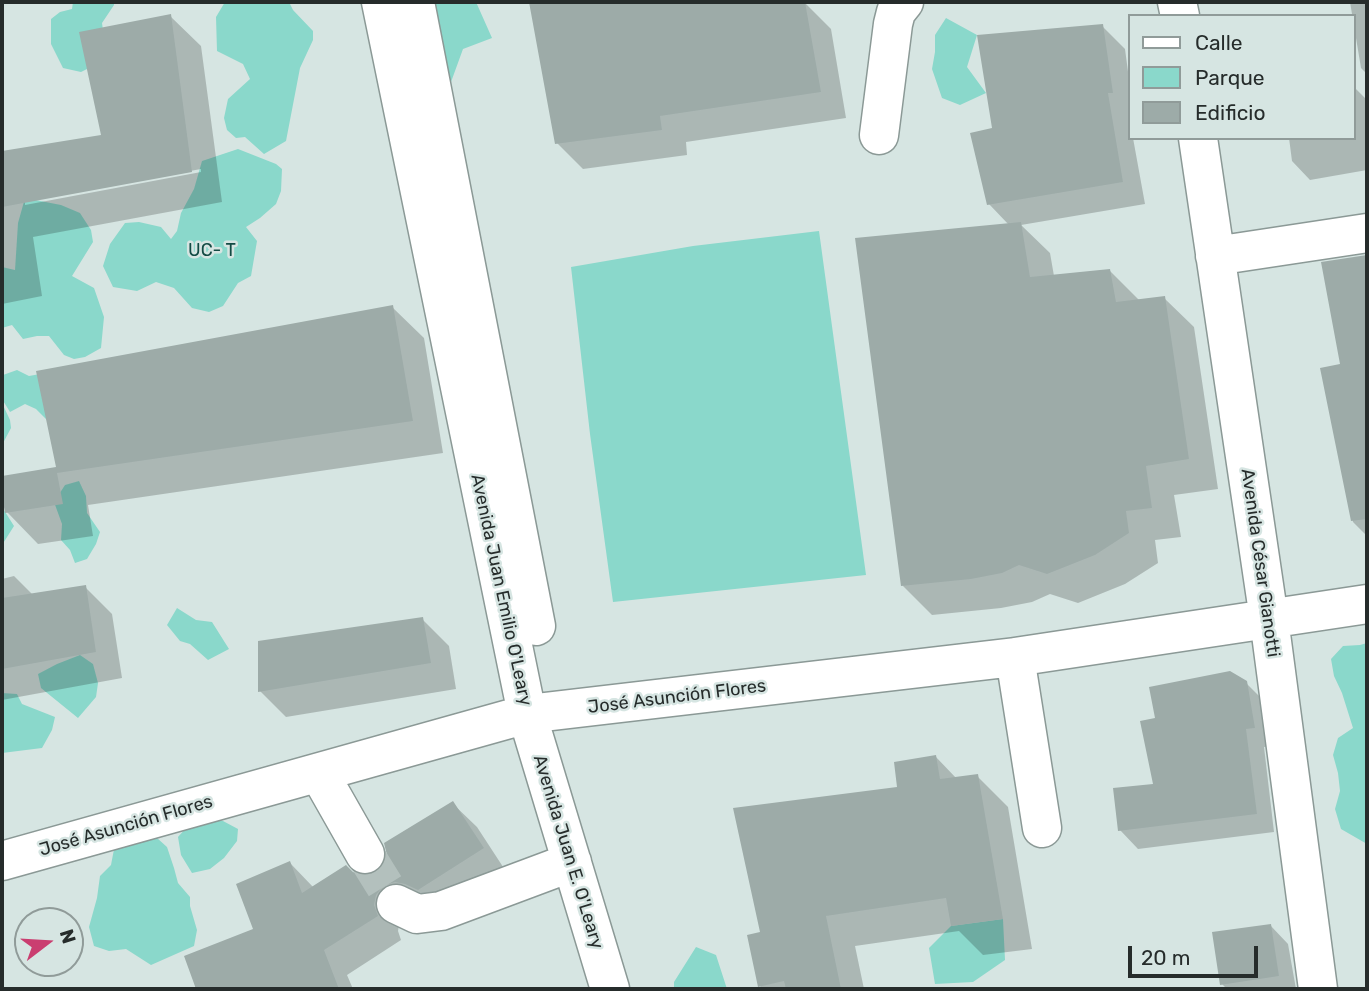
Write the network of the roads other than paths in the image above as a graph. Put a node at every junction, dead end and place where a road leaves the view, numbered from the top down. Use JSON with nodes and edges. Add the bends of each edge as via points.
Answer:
{"nodes":[{"id":1,"x":381,"y":2,"type":"edge"},
{"id":2,"x":415,"y":2,"type":"edge"},
{"id":3,"x":904,"y":2,"type":"edge"},
{"id":4,"x":879,"y":135,"type":"dead end"},
{"id":5,"x":1198,"y":140,"type":"edge"},
{"id":6,"x":1367,"y":233,"type":"edge"},
{"id":7,"x":1215,"y":256,"type":"junction"},
{"id":8,"x":1367,"y":604,"type":"edge"},
{"id":9,"x":1269,"y":619,"type":"junction"},
{"id":10,"x":1015,"y":657,"type":"junction"},
{"id":11,"x":527,"y":714,"type":"junction"},
{"id":12,"x":319,"y":773,"type":"junction"},
{"id":13,"x":1042,"y":828,"type":"dead end"},
{"id":14,"x":365,"y":854,"type":"tunnel mouth"},
{"id":15,"x":2,"y":861,"type":"edge"},
{"id":16,"x":572,"y":862,"type":"junction"},
{"id":17,"x":396,"y":904,"type":"tunnel mouth"},
{"id":18,"x":610,"y":989,"type":"edge"},
{"id":19,"x":1318,"y":989,"type":"edge"}],
"edges":[{"from":1,"to":11,"type":"street","name":"Avenida Juan Emilio O'Leary"},
{"from":2,"to":11,"type":"street","name":"Avenida Juan Emilio O'Leary","via":[[538,637]]},
{"from":3,"to":4,"type":"street","via":[[892,24]]},
{"from":5,"to":7,"type":"street","name":"Avenida César Gianotti"},
{"from":6,"to":7,"type":"street"},
{"from":7,"to":9,"type":"street","name":"Avenida César Gianotti"},
{"from":8,"to":9,"type":"street","name":"José Asunción Flores"},
{"from":9,"to":10,"type":"street","name":"José Asunción Flores"},
{"from":9,"to":19,"type":"street","name":"Avenida César Gianotti"},
{"from":10,"to":11,"type":"street","name":"José Asunción Flores"},
{"from":10,"to":13,"type":"street"},
{"from":11,"to":12,"type":"street","name":"José Asunción Flores"},
{"from":11,"to":16,"type":"street","name":"Avenida Juan E. O'Leary"},
{"from":12,"to":14,"type":"street"},
{"from":12,"to":15,"type":"street","name":"José Asunción Flores"},
{"from":16,"to":17,"type":"street","via":[[441,911],[417,914]]},
{"from":16,"to":18,"type":"street","name":"Avenida Juan E. O'Leary"}]}
